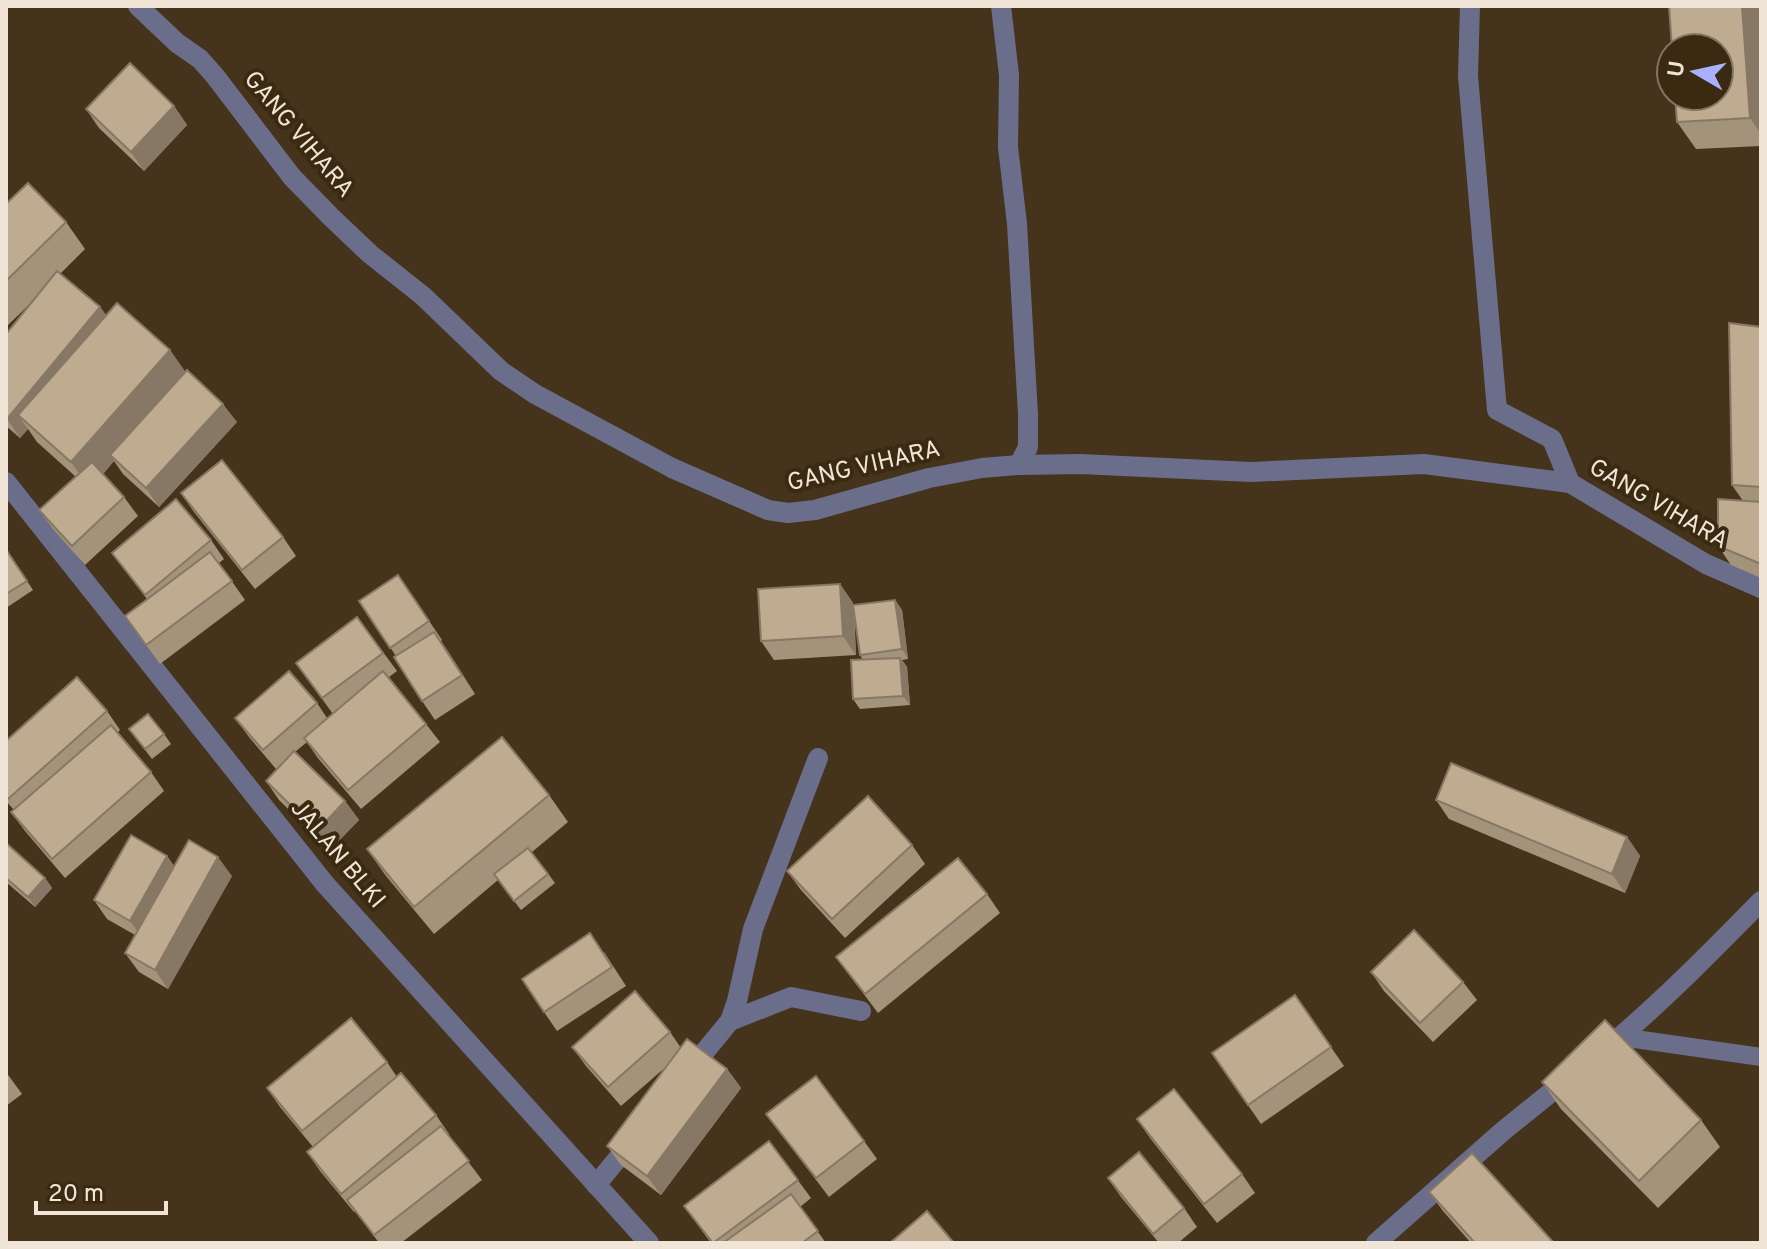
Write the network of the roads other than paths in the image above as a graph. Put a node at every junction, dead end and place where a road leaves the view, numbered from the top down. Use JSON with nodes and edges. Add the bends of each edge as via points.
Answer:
{"nodes":[{"id":1,"x":138,"y":6,"type":"edge"},
{"id":2,"x":1001,"y":6,"type":"edge"},
{"id":3,"x":1470,"y":6,"type":"edge"},
{"id":4,"x":1019,"y":465,"type":"junction"},
{"id":5,"x":6,"y":482,"type":"edge"},
{"id":6,"x":1570,"y":483,"type":"junction"},
{"id":7,"x":1761,"y":588,"type":"edge"},
{"id":8,"x":818,"y":758,"type":"dead end"},
{"id":9,"x":1761,"y":901,"type":"edge"},
{"id":10,"x":861,"y":1011,"type":"edge"},
{"id":11,"x":730,"y":1021,"type":"junction"},
{"id":12,"x":1621,"y":1037,"type":"junction"},
{"id":13,"x":1761,"y":1057,"type":"edge"},
{"id":14,"x":673,"y":1091,"type":"edge"},
{"id":15,"x":644,"y":1126,"type":"edge"},
{"id":16,"x":596,"y":1185,"type":"junction"},
{"id":17,"x":649,"y":1243,"type":"edge"},
{"id":18,"x":1376,"y":1243,"type":"edge"}],
"edges":[{"from":1,"to":4,"type":"street","name":"GANG VIHARA","via":[[200,59],[292,177],[331,217],[501,371],[672,468],[768,510],[788,513],[929,478]]},
{"from":2,"to":4,"type":"street","via":[[1028,414],[1028,447]]},
{"from":3,"to":6,"type":"street","via":[[1468,76],[1497,410],[1552,439]]},
{"from":4,"to":6,"type":"street","name":"GANG VIHARA","via":[[1251,472],[1424,464]]},
{"from":5,"to":16,"type":"street","name":"JALAN BLKI","via":[[325,884]]},
{"from":6,"to":7,"type":"street","name":"GANG VIHARA","via":[[1706,564]]},
{"from":8,"to":11,"type":"street","via":[[753,929]]},
{"from":9,"to":12,"type":"street"},
{"from":10,"to":11,"type":"street","via":[[791,997]]},
{"from":11,"to":14,"type":"street"},
{"from":12,"to":13,"type":"lane"},
{"from":12,"to":18,"type":"street"},
{"from":15,"to":16,"type":"street"},
{"from":16,"to":17,"type":"street","name":"JALAN BLKI"}]}
